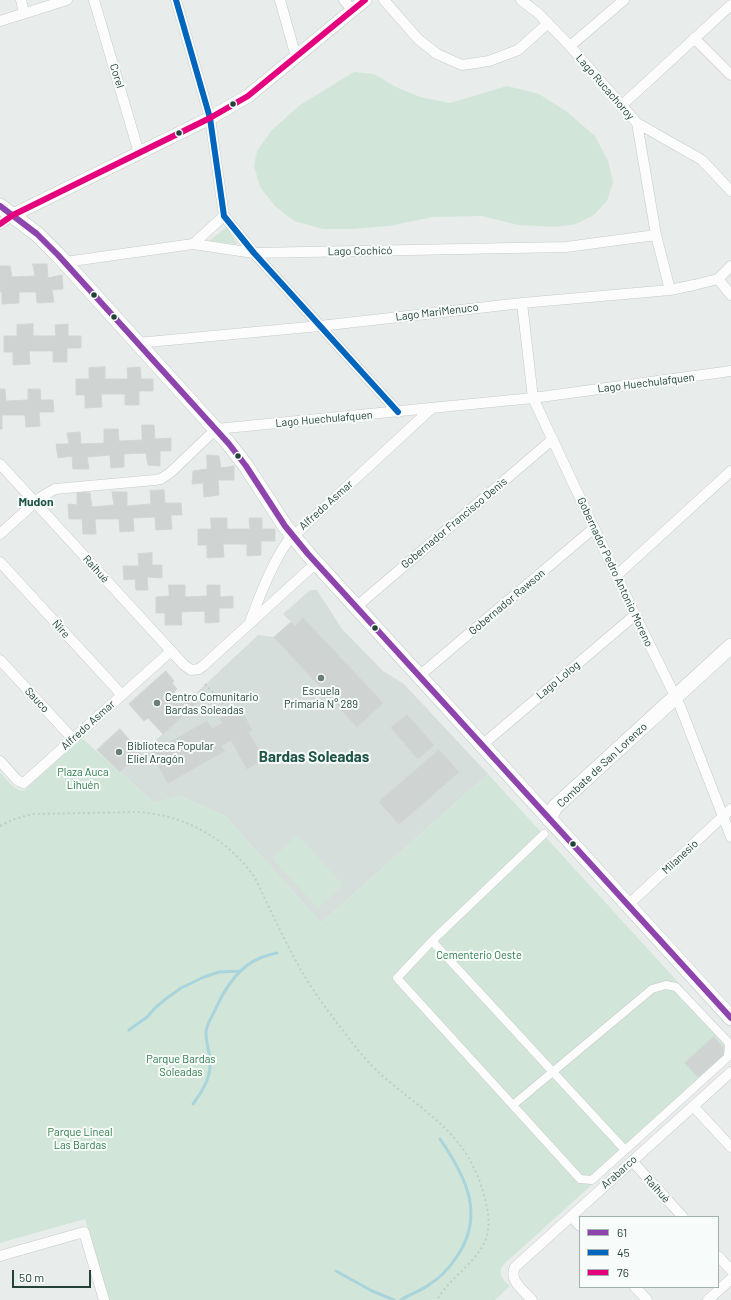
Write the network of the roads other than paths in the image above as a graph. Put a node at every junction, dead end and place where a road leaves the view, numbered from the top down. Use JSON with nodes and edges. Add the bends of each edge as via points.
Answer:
{"nodes":[{"id":1,"x":21,"y":0,"type":"edge"},
{"id":2,"x":67,"y":0,"type":"edge"},
{"id":3,"x":94,"y":0,"type":"edge"},
{"id":4,"x":176,"y":0,"type":"edge"},
{"id":5,"x":280,"y":0,"type":"edge"},
{"id":6,"x":365,"y":0,"type":"edge"},
{"id":7,"x":384,"y":0,"type":"edge"},
{"id":8,"x":521,"y":0,"type":"edge"},
{"id":9,"x":624,"y":0,"type":"edge"},
{"id":10,"x":348,"y":5,"type":"edge"},
{"id":11,"x":731,"y":5,"type":"edge"},
{"id":12,"x":24,"y":14,"type":"junction"},
{"id":13,"x":0,"y":21,"type":"edge"},
{"id":14,"x":547,"y":24,"type":"junction"},
{"id":15,"x":694,"y":38,"type":"junction"},
{"id":16,"x":570,"y":46,"type":"junction"},
{"id":17,"x":296,"y":56,"type":"junction"},
{"id":18,"x":731,"y":75,"type":"edge"},
{"id":19,"x":621,"y":106,"type":"junction"},
{"id":20,"x":210,"y":118,"type":"junction"},
{"id":21,"x":637,"y":123,"type":"junction"},
{"id":22,"x":139,"y":153,"type":"junction"},
{"id":23,"x":731,"y":191,"type":"edge"},
{"id":24,"x":0,"y":206,"type":"edge"},
{"id":25,"x":6,"y":216,"type":"edge"},
{"id":26,"x":224,"y":216,"type":"junction"},
{"id":27,"x":0,"y":224,"type":"edge"},
{"id":28,"x":656,"y":235,"type":"junction"},
{"id":29,"x":193,"y":244,"type":"junction"},
{"id":30,"x":254,"y":253,"type":"junction"},
{"id":31,"x":65,"y":262,"type":"junction"},
{"id":32,"x":731,"y":266,"type":"edge"},
{"id":33,"x":718,"y":279,"type":"junction"},
{"id":34,"x":670,"y":290,"type":"junction"},
{"id":35,"x":731,"y":295,"type":"edge"},
{"id":36,"x":522,"y":303,"type":"junction"},
{"id":37,"x":320,"y":326,"type":"junction"},
{"id":38,"x":137,"y":343,"type":"junction"},
{"id":39,"x":731,"y":371,"type":"edge"},
{"id":40,"x":533,"y":398,"type":"junction"},
{"id":41,"x":432,"y":408,"type":"junction"},
{"id":42,"x":398,"y":412,"type":"junction"},
{"id":43,"x":216,"y":429,"type":"junction"},
{"id":44,"x":553,"y":439,"type":"junction"},
{"id":45,"x":0,"y":464,"type":"edge"},
{"id":46,"x":731,"y":471,"type":"edge"},
{"id":47,"x":35,"y":502,"type":"junction"},
{"id":48,"x":594,"y":528,"type":"junction"},
{"id":49,"x":0,"y":534,"type":"edge"},
{"id":50,"x":293,"y":536,"type":"junction"},
{"id":51,"x":0,"y":562,"type":"edge"},
{"id":52,"x":316,"y":563,"type":"junction"},
{"id":53,"x":616,"y":576,"type":"junction"},
{"id":54,"x":356,"y":607,"type":"junction"},
{"id":55,"x":635,"y":615,"type":"junction"},
{"id":56,"x":249,"y":624,"type":"junction"},
{"id":57,"x":731,"y":646,"type":"edge"},
{"id":58,"x":171,"y":650,"type":"junction"},
{"id":59,"x":731,"y":659,"type":"edge"},
{"id":60,"x":0,"y":660,"type":"edge"},
{"id":61,"x":195,"y":670,"type":"joint"},
{"id":62,"x":419,"y":676,"type":"junction"},
{"id":63,"x":122,"y":695,"type":"junction"},
{"id":64,"x":678,"y":702,"type":"junction"},
{"id":65,"x":73,"y":739,"type":"junction"},
{"id":66,"x":482,"y":745,"type":"junction"},
{"id":67,"x":0,"y":761,"type":"edge"},
{"id":68,"x":731,"y":809,"type":"edge"},
{"id":69,"x":723,"y":817,"type":"junction"},
{"id":70,"x":549,"y":819,"type":"junction"},
{"id":71,"x":544,"y":834,"type":"dead end"},
{"id":72,"x":731,"y":837,"type":"edge"},
{"id":73,"x":628,"y":905,"type":"junction"},
{"id":74,"x":432,"y":941,"type":"junction"},
{"id":75,"x":731,"y":1018,"type":"edge"},
{"id":76,"x":553,"y":1072,"type":"junction"},
{"id":77,"x":731,"y":1072,"type":"edge"},
{"id":78,"x":513,"y":1106,"type":"junction"},
{"id":79,"x":693,"y":1106,"type":"junction"},
{"id":80,"x":731,"y":1147,"type":"edge"},
{"id":81,"x":626,"y":1150,"type":"junction"},
{"id":82,"x":632,"y":1161,"type":"junction"},
{"id":83,"x":571,"y":1216,"type":"junction"},
{"id":84,"x":682,"y":1216,"type":"edge"},
{"id":85,"x":579,"y":1225,"type":"edge"},
{"id":86,"x":0,"y":1256,"type":"edge"},
{"id":87,"x":719,"y":1257,"type":"edge"},
{"id":88,"x":731,"y":1270,"type":"edge"},
{"id":89,"x":731,"y":1279,"type":"edge"},
{"id":90,"x":636,"y":1288,"type":"edge"},
{"id":91,"x":104,"y":1300,"type":"edge"},
{"id":92,"x":532,"y":1300,"type":"edge"},
{"id":93,"x":647,"y":1300,"type":"edge"},
{"id":94,"x":708,"y":1300,"type":"edge"}],
"edges":[{"from":1,"to":12,"type":"street"},
{"from":2,"to":12,"type":"street"},
{"from":3,"to":22,"type":"street","name":"Corel"},
{"from":4,"to":20,"type":"street"},
{"from":5,"to":17,"type":"street"},
{"from":6,"to":10,"type":"street"},
{"from":7,"to":14,"type":"street","via":[[418,40],[437,54],[462,65],[489,60],[518,50]]},
{"from":8,"to":14,"type":"street","name":"Lago Rucachoroy"},
{"from":9,"to":16,"type":"street"},
{"from":10,"to":17,"type":"street"},
{"from":11,"to":15,"type":"street"},
{"from":12,"to":13,"type":"street"},
{"from":14,"to":16,"type":"street","name":"Lago Rucachoroy"},
{"from":15,"to":18,"type":"street"},
{"from":15,"to":19,"type":"street"},
{"from":16,"to":19,"type":"street","name":"Lago Rucachoroy"},
{"from":17,"to":20,"type":"street","via":[[248,96]]},
{"from":19,"to":21,"type":"street","name":"Lago Rucachoroy"},
{"from":20,"to":22,"type":"street"},
{"from":20,"to":26,"type":"street"},
{"from":21,"to":23,"type":"street","via":[[702,160]]},
{"from":21,"to":28,"type":"street","name":"Lago Rucachoroy"},
{"from":22,"to":25,"type":"street"},
{"from":24,"to":25,"type":"main road"},
{"from":25,"to":27,"type":"street"},
{"from":25,"to":31,"type":"main road","via":[[37,234]]},
{"from":26,"to":29,"type":"street"},
{"from":26,"to":30,"type":"street"},
{"from":28,"to":30,"type":"street","name":"Lago Cochicó","via":[[566,247]]},
{"from":28,"to":34,"type":"street","name":"Lago Rucachoroy"},
{"from":29,"to":30,"type":"street","name":"Lago Cochicó"},
{"from":29,"to":31,"type":"street","name":"Lago Cochicó"},
{"from":30,"to":37,"type":"street"},
{"from":31,"to":38,"type":"main road"},
{"from":32,"to":33,"type":"street","name":"Lago MariMenuco"},
{"from":33,"to":34,"type":"street","name":"Lago MariMenuco"},
{"from":33,"to":35,"type":"street"},
{"from":34,"to":36,"type":"street","name":"Lago MariMenuco"},
{"from":36,"to":37,"type":"street","name":"Lago MariMenuco"},
{"from":36,"to":40,"type":"street","name":"Gobernador Pedro Antonio Moreno"},
{"from":37,"to":38,"type":"street","name":"Lago MariMenuco"},
{"from":37,"to":42,"type":"street"},
{"from":38,"to":43,"type":"main road"},
{"from":39,"to":40,"type":"street","name":"Lago Huechulafquen"},
{"from":40,"to":41,"type":"street","name":"Lago Huechulafquen"},
{"from":40,"to":44,"type":"street","name":"Gobernador Pedro Antonio Moreno"},
{"from":41,"to":42,"type":"street","name":"Lago Huechulafquen"},
{"from":41,"to":50,"type":"street","name":"Alfredo Asmar"},
{"from":42,"to":43,"type":"street","name":"Lago Huechulafquen"},
{"from":43,"to":47,"type":"street","via":[[171,472],[161,478],[62,487],[48,492]]},
{"from":43,"to":50,"type":"main road","via":[[246,466]]},
{"from":44,"to":48,"type":"street","name":"Gobernador Pedro Antonio Moreno"},
{"from":44,"to":54,"type":"street","name":"Gobernador Francisco Denis"},
{"from":45,"to":47,"type":"street","name":"Raihué"},
{"from":46,"to":53,"type":"street"},
{"from":47,"to":49,"type":"street"},
{"from":47,"to":58,"type":"street","name":"Raihué"},
{"from":48,"to":53,"type":"street","name":"Gobernador Pedro Antonio Moreno"},
{"from":48,"to":62,"type":"street","name":"Gobernador Rawson"},
{"from":50,"to":52,"type":"main road"},
{"from":50,"to":56,"type":"street","name":"Alfredo Asmar","via":[[272,570]]},
{"from":51,"to":63,"type":"street","name":"Ñire"},
{"from":52,"to":54,"type":"main road"},
{"from":52,"to":56,"type":"street","name":"Alfredo Asmar"},
{"from":53,"to":55,"type":"street","name":"Gobernador Pedro Antonio Moreno"},
{"from":54,"to":62,"type":"main road"},
{"from":55,"to":64,"type":"street","name":"Gobernador Pedro Antonio Moreno"},
{"from":55,"to":66,"type":"street","name":"Lago Lolog"},
{"from":56,"to":61,"type":"street","name":"Alfredo Asmar","via":[[203,666]]},
{"from":57,"to":64,"type":"main road","name":"Combate de San Lorenzo"},
{"from":58,"to":61,"type":"street","name":"Raihué","via":[[187,668]]},
{"from":58,"to":63,"type":"street","name":"Alfredo Asmar"},
{"from":59,"to":64,"type":"main road","name":"Combate de San Lorenzo"},
{"from":60,"to":65,"type":"street","name":"Sauco"},
{"from":62,"to":66,"type":"main road"},
{"from":63,"to":65,"type":"street","name":"Alfredo Asmar"},
{"from":64,"to":69,"type":"street","name":"Gobernador Pedro Antonio Moreno"},
{"from":64,"to":70,"type":"main road","name":"Combate de San Lorenzo","via":[[555,807]]},
{"from":65,"to":67,"type":"street","name":"Alfredo Asmar","via":[[23,783]]},
{"from":66,"to":70,"type":"main road"},
{"from":68,"to":69,"type":"street","name":"Milanesio"},
{"from":69,"to":72,"type":"street","name":"Gobernador Pedro Antonio Moreno"},
{"from":69,"to":73,"type":"street","name":"Milanesio"},
{"from":70,"to":73,"type":"main road"},
{"from":71,"to":74,"type":"street"},
{"from":73,"to":75,"type":"main road"},
{"from":74,"to":76,"type":"street"},
{"from":74,"to":78,"type":"street","via":[[397,978]]},
{"from":76,"to":78,"type":"street"},
{"from":76,"to":81,"type":"street"},
{"from":76,"to":81,"type":"street","via":[[652,989],[666,985],[676,987],[729,1042],[728,1057]]},
{"from":77,"to":79,"type":"street","name":"Arabarco"},
{"from":78,"to":81,"type":"street","via":[[580,1179],[592,1180]]},
{"from":79,"to":80,"type":"street"},
{"from":79,"to":82,"type":"street","name":"Arabarco"},
{"from":82,"to":83,"type":"street","name":"Arabarco"},
{"from":82,"to":84,"type":"street","name":"Raihué"},
{"from":83,"to":85,"type":"street"},
{"from":83,"to":92,"type":"street","name":"Arabarco","via":[[512,1271],[516,1283]]},
{"from":86,"to":91,"type":"street","via":[[84,1232]]},
{"from":87,"to":88,"type":"street"},
{"from":89,"to":94,"type":"street"},
{"from":90,"to":93,"type":"street"}]}
